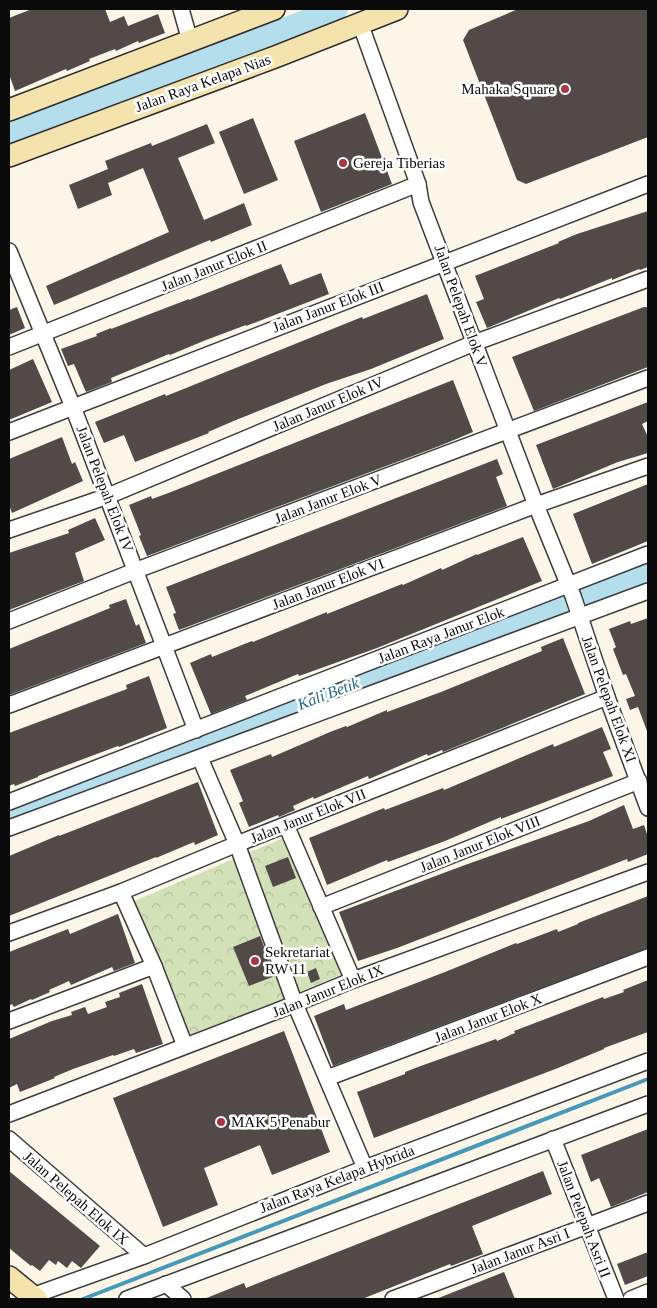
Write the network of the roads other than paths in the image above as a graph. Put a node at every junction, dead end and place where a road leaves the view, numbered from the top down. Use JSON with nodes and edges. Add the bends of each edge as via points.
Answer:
{"nodes":[{"id":1,"x":180,"y":9,"type":"edge"},
{"id":2,"x":274,"y":9,"type":"edge"},
{"id":3,"x":397,"y":9,"type":"edge"},
{"id":4,"x":245,"y":14,"type":"edge"},
{"id":5,"x":360,"y":23,"type":"junction"},
{"id":6,"x":190,"y":41,"type":"junction"},
{"id":7,"x":9,"y":110,"type":"edge"},
{"id":8,"x":9,"y":156,"type":"edge"},
{"id":9,"x":418,"y":184,"type":"junction"},
{"id":10,"x":648,"y":184,"type":"edge"},
{"id":11,"x":9,"y":255,"type":"edge"},
{"id":12,"x":445,"y":262,"type":"junction"},
{"id":13,"x":648,"y":279,"type":"edge"},
{"id":14,"x":43,"y":334,"type":"junction"},
{"id":15,"x":474,"y":343,"type":"junction"},
{"id":16,"x":9,"y":347,"type":"edge"},
{"id":17,"x":648,"y":378,"type":"edge"},
{"id":18,"x":73,"y":407,"type":"junction"},
{"id":19,"x":508,"y":431,"type":"junction"},
{"id":20,"x":9,"y":432,"type":"edge"},
{"id":21,"x":648,"y":466,"type":"edge"},
{"id":22,"x":108,"y":496,"type":"junction"},
{"id":23,"x":536,"y":505,"type":"junction"},
{"id":24,"x":9,"y":530,"type":"edge"},
{"id":25,"x":648,"y":554,"type":"edge"},
{"id":26,"x":137,"y":570,"type":"junction"},
{"id":27,"x":571,"y":591,"type":"junction"},
{"id":28,"x":648,"y":591,"type":"edge"},
{"id":29,"x":580,"y":615,"type":"junction"},
{"id":30,"x":9,"y":621,"type":"edge"},
{"id":31,"x":165,"y":646,"type":"junction"},
{"id":32,"x":607,"y":697,"type":"junction"},
{"id":33,"x":9,"y":705,"type":"edge"},
{"id":34,"x":196,"y":730,"type":"junction"},
{"id":35,"x":200,"y":758,"type":"junction"},
{"id":36,"x":639,"y":782,"type":"junction"},
{"id":37,"x":9,"y":802,"type":"edge"},
{"id":38,"x":648,"y":808,"type":"edge"},
{"id":39,"x":286,"y":825,"type":"junction"},
{"id":40,"x":9,"y":828,"type":"edge"},
{"id":41,"x":237,"y":844,"type":"junction"},
{"id":42,"x":648,"y":872,"type":"edge"},
{"id":43,"x":121,"y":892,"type":"junction"},
{"id":44,"x":321,"y":907,"type":"junction"},
{"id":45,"x":9,"y":933,"type":"edge"},
{"id":46,"x":648,"y":957,"type":"edge"},
{"id":47,"x":154,"y":966,"type":"junction"},
{"id":48,"x":353,"y":980,"type":"junction"},
{"id":49,"x":295,"y":1004,"type":"junction"},
{"id":50,"x":9,"y":1021,"type":"edge"},
{"id":51,"x":185,"y":1046,"type":"junction"},
{"id":52,"x":648,"y":1061,"type":"edge"},
{"id":53,"x":327,"y":1078,"type":"junction"},
{"id":54,"x":648,"y":1104,"type":"edge"},
{"id":55,"x":9,"y":1114,"type":"edge"},
{"id":56,"x":553,"y":1139,"type":"junction"},
{"id":57,"x":9,"y":1140,"type":"edge"},
{"id":58,"x":365,"y":1168,"type":"junction"},
{"id":59,"x":648,"y":1203,"type":"edge"},
{"id":60,"x":587,"y":1225,"type":"junction"},
{"id":61,"x":144,"y":1256,"type":"junction"},
{"id":62,"x":9,"y":1277,"type":"edge"},
{"id":63,"x":166,"y":1284,"type":"junction"},
{"id":64,"x":648,"y":1292,"type":"edge"},
{"id":65,"x":31,"y":1298,"type":"edge"},
{"id":66,"x":127,"y":1299,"type":"edge"},
{"id":67,"x":183,"y":1299,"type":"edge"},
{"id":68,"x":393,"y":1299,"type":"edge"},
{"id":69,"x":616,"y":1299,"type":"edge"},
{"id":70,"x":631,"y":1299,"type":"edge"}],
"edges":[{"from":1,"to":6,"type":"street"},
{"from":2,"to":4,"type":"main road"},
{"from":3,"to":5,"type":"main road","name":"Jalan Raya Kelapa Nias"},
{"from":4,"to":6,"type":"main road"},
{"from":5,"to":8,"type":"main road","name":"Jalan Raya Kelapa Nias"},
{"from":5,"to":9,"type":"street","name":"Jalan Pelepah Elok V"},
{"from":6,"to":7,"type":"main road"},
{"from":9,"to":12,"type":"street","name":"Jalan Pelepah Elok V","via":[[421,202]]},
{"from":9,"to":14,"type":"street","name":"Jalan Janur Elok II"},
{"from":10,"to":12,"type":"street","name":"Jalan Janur Elok III"},
{"from":11,"to":14,"type":"street","name":"Jalan Pelepah Elok IV"},
{"from":12,"to":15,"type":"street","name":"Jalan Pelepah Elok V"},
{"from":12,"to":18,"type":"street","name":"Jalan Janur Elok III"},
{"from":13,"to":15,"type":"street","name":"Jalan Janur Elok IV"},
{"from":14,"to":16,"type":"street","name":"Jalan Janur Elok II"},
{"from":14,"to":18,"type":"street","name":"Jalan Pelepah Elok IV"},
{"from":15,"to":19,"type":"street","name":"Jalan Pelepah Elok V"},
{"from":15,"to":22,"type":"street","name":"Jalan Janur Elok IV"},
{"from":17,"to":19,"type":"street","name":"Jalan Janur Elok V"},
{"from":18,"to":20,"type":"street","name":"Jalan Janur Elok III"},
{"from":18,"to":22,"type":"street","name":"Jalan Pelepah Elok IV"},
{"from":19,"to":23,"type":"street","name":"Jalan Pelepah Elok V"},
{"from":19,"to":26,"type":"street","name":"Jalan Janur Elok V"},
{"from":21,"to":23,"type":"street","name":"Jalan Janur Elok VI"},
{"from":22,"to":24,"type":"street","name":"Jalan Janur Elok IV"},
{"from":22,"to":26,"type":"street","name":"Jalan Pelepah Elok IV"},
{"from":23,"to":27,"type":"street","name":"Jalan Pelepah Elok V"},
{"from":23,"to":31,"type":"street","name":"Jalan Janur Elok VI"},
{"from":25,"to":27,"type":"street","name":"Jalan Raya Janur Elok"},
{"from":26,"to":30,"type":"street","name":"Jalan Janur Elok V"},
{"from":26,"to":31,"type":"street","name":"Jalan Pelepah Elok IV"},
{"from":27,"to":29,"type":"street","name":"Jalan Pelepah Elok XI"},
{"from":27,"to":34,"type":"street","name":"Jalan Raya Janur Elok"},
{"from":28,"to":29,"type":"street","name":"Jalan Raya Janur Elok"},
{"from":29,"to":32,"type":"street","name":"Jalan Pelepah Elok XI"},
{"from":29,"to":35,"type":"street","name":"Jalan Raya Janur Elok"},
{"from":31,"to":33,"type":"street","name":"Jalan Janur Elok VI"},
{"from":31,"to":34,"type":"street","name":"Jalan Pelepah Elok IV"},
{"from":32,"to":36,"type":"street","name":"Jalan Pelepah Elok XI"},
{"from":32,"to":39,"type":"street","name":"Jalan Janur Elok VII"},
{"from":34,"to":37,"type":"street","name":"Jalan Raya Janur Elok"},
{"from":35,"to":40,"type":"street","name":"Jalan Raya Janur Elok"},
{"from":35,"to":41,"type":"street"},
{"from":36,"to":38,"type":"street","name":"Jalan Pelepah Elok XI"},
{"from":36,"to":44,"type":"street","name":"Jalan Janur Elok VIII"},
{"from":39,"to":41,"type":"street","name":"Jalan Janur Elok VII"},
{"from":39,"to":44,"type":"street"},
{"from":41,"to":43,"type":"street","name":"Jalan Janur Elok VII"},
{"from":41,"to":49,"type":"street"},
{"from":42,"to":48,"type":"street","name":"Jalan Janur Elok IX"},
{"from":43,"to":45,"type":"street","name":"Jalan Janur Elok VII"},
{"from":43,"to":47,"type":"street"},
{"from":44,"to":48,"type":"street"},
{"from":46,"to":53,"type":"street","name":"Jalan Janur Elok X"},
{"from":47,"to":50,"type":"street"},
{"from":47,"to":51,"type":"street"},
{"from":48,"to":49,"type":"street","name":"Jalan Janur Elok IX"},
{"from":49,"to":51,"type":"street","name":"Jalan Janur Elok IX"},
{"from":49,"to":53,"type":"street"},
{"from":51,"to":55,"type":"street","name":"Jalan Janur Elok IX"},
{"from":52,"to":58,"type":"street","name":"Jalan Raya Kelapa Hybrida"},
{"from":53,"to":58,"type":"street"},
{"from":54,"to":56,"type":"street"},
{"from":56,"to":60,"type":"street","name":"Jalan Pelepah Asri II"},
{"from":56,"to":63,"type":"street"},
{"from":57,"to":61,"type":"street","name":"Jalan Pelepah Elok IX"},
{"from":58,"to":61,"type":"street","name":"Jalan Raya Kelapa Hybrida"},
{"from":59,"to":60,"type":"street","name":"Jalan Janur Asri I"},
{"from":60,"to":68,"type":"street","name":"Jalan Janur Asri I"},
{"from":60,"to":69,"type":"street","name":"Jalan Pelepah Asri II"},
{"from":61,"to":65,"type":"street","name":"Jalan Raya Kelapa Hybrida"},
{"from":62,"to":65,"type":"main road"},
{"from":63,"to":66,"type":"street"},
{"from":63,"to":67,"type":"street"},
{"from":64,"to":70,"type":"street"}]}
